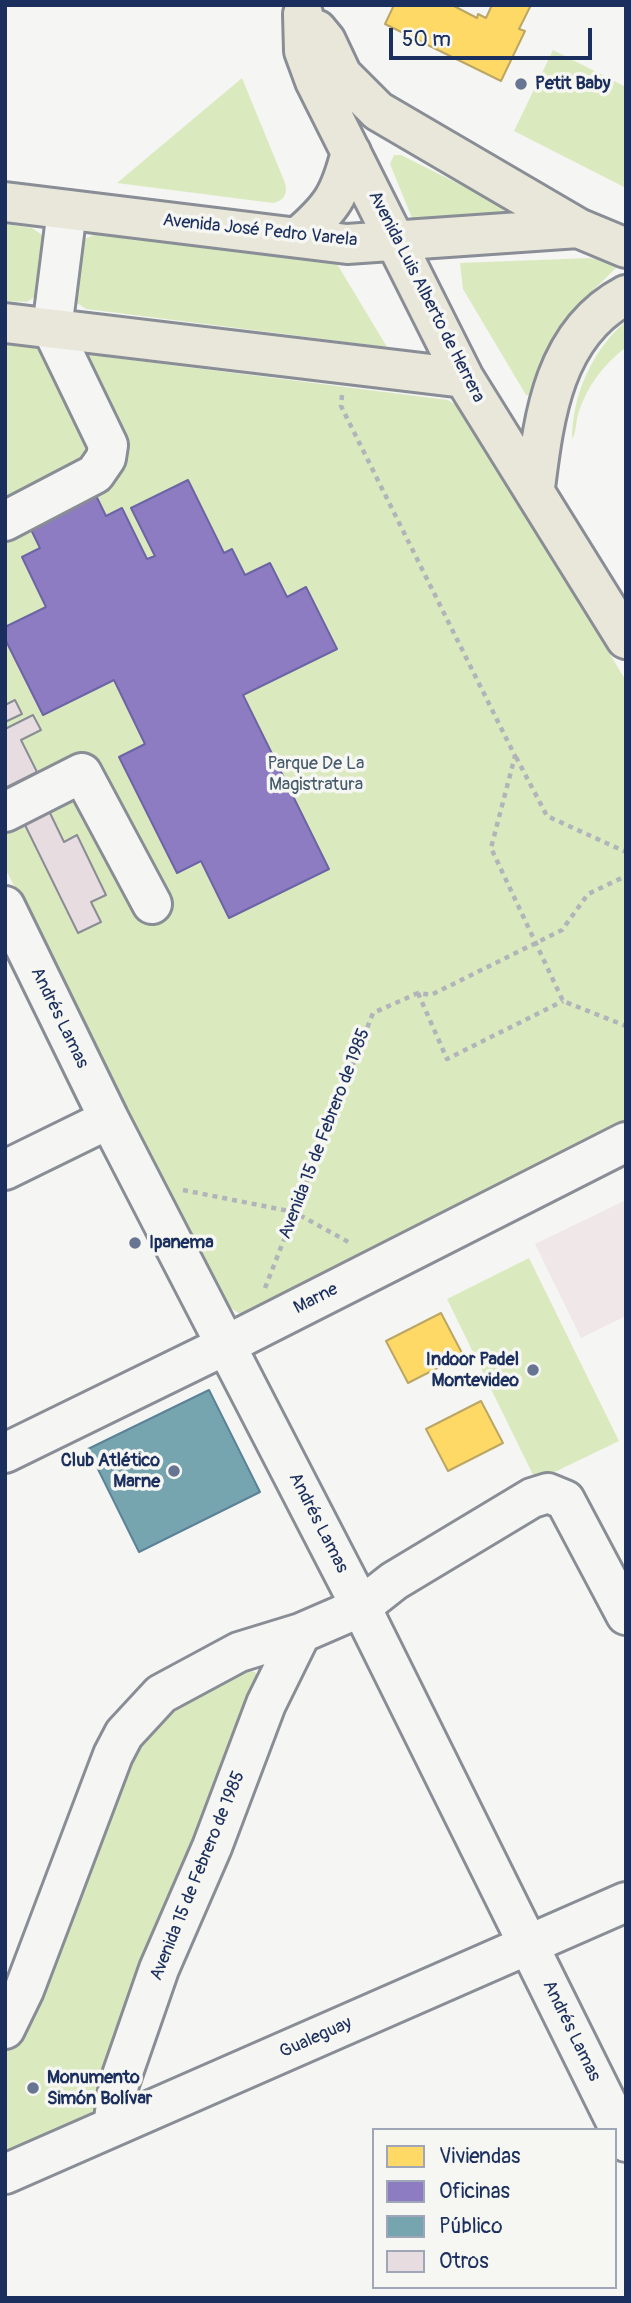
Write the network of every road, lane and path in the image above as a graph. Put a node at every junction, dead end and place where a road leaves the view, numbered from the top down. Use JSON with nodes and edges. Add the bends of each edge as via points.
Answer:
{"nodes":[{"id":1,"x":306,"y":8,"type":"edge"},
{"id":2,"x":351,"y":152,"type":"junction"},
{"id":3,"x":5,"y":202,"type":"edge"},
{"id":4,"x":67,"y":210,"type":"junction"},
{"id":5,"x":578,"y":228,"type":"junction"},
{"id":6,"x":298,"y":237,"type":"junction"},
{"id":7,"x":396,"y":242,"type":"junction"},
{"id":8,"x":626,"y":248,"type":"edge"},
{"id":9,"x":626,"y":295,"type":"edge"},
{"id":10,"x":5,"y":323,"type":"edge"},
{"id":11,"x":52,"y":329,"type":"junction"},
{"id":12,"x":346,"y":365,"type":"junction"},
{"id":13,"x":464,"y":378,"type":"junction"},
{"id":14,"x":535,"y":488,"type":"junction"},
{"id":15,"x":7,"y":514,"type":"edge"},
{"id":16,"x":623,"y":632,"type":"edge"},
{"id":17,"x":515,"y":757,"type":"junction"},
{"id":18,"x":5,"y":812,"type":"edge"},
{"id":19,"x":626,"y":852,"type":"edge"},
{"id":20,"x":626,"y":876,"type":"edge"},
{"id":21,"x":152,"y":904,"type":"dead end"},
{"id":22,"x":5,"y":906,"type":"edge"},
{"id":23,"x":538,"y":943,"type":"junction"},
{"id":24,"x":418,"y":993,"type":"junction"},
{"id":25,"x":564,"y":1001,"type":"junction"},
{"id":26,"x":626,"y":1026,"type":"edge"},
{"id":27,"x":108,"y":1119,"type":"junction"},
{"id":28,"x":626,"y":1142,"type":"edge"},
{"id":29,"x":5,"y":1170,"type":"edge"},
{"id":30,"x":140,"y":1179,"type":"junction"},
{"id":31,"x":294,"y":1212,"type":"junction"},
{"id":32,"x":387,"y":1263,"type":"junction"},
{"id":33,"x":236,"y":1340,"type":"junction"},
{"id":34,"x":5,"y":1453,"type":"edge"},
{"id":35,"x":361,"y":1607,"type":"junction"},
{"id":36,"x":626,"y":1615,"type":"edge"},
{"id":37,"x":301,"y":1633,"type":"junction"},
{"id":38,"x":626,"y":1902,"type":"edge"},
{"id":39,"x":528,"y":1945,"type":"junction"},
{"id":40,"x":5,"y":2029,"type":"edge"},
{"id":41,"x":113,"y":2126,"type":"junction"},
{"id":42,"x":626,"y":2142,"type":"edge"},
{"id":43,"x":5,"y":2174,"type":"edge"}],
"edges":[{"from":1,"to":2,"type":"main road","name":"Avenida Luis Alberto de Herrera","via":[[303,51]]},
{"from":1,"to":5,"type":"main road","name":"Avenida Luis Alberto de Herrera","via":[[342,75],[378,111]]},
{"from":2,"to":6,"type":"main road","via":[[327,212]]},
{"from":2,"to":7,"type":"main road","name":"Avenida Luis Alberto de Herrera"},
{"from":3,"to":4,"type":"main road","name":"Avenida José Pedro Varela"},
{"from":4,"to":6,"type":"main road","name":"Avenida José Pedro Varela"},
{"from":4,"to":11,"type":"street"},
{"from":5,"to":7,"type":"main road","name":"Avenida José Pedro Varela"},
{"from":5,"to":8,"type":"main road","name":"Avenida Luis Alberto de Herrera"},
{"from":6,"to":7,"type":"main road","name":"Avenida José Pedro Varela","via":[[346,244]]},
{"from":7,"to":13,"type":"main road","name":"Avenida Luis Alberto de Herrera"},
{"from":9,"to":14,"type":"main road","via":[[589,324],[557,374],[546,412]]},
{"from":10,"to":11,"type":"main road"},
{"from":11,"to":12,"type":"main road"},
{"from":11,"to":15,"type":"street","via":[[108,445],[106,458],[95,474]]},
{"from":12,"to":13,"type":"main road"},
{"from":12,"to":17,"type":"path","via":[[341,406]]},
{"from":13,"to":14,"type":"main road","name":"Avenida Luis Alberto de Herrera"},
{"from":14,"to":16,"type":"main road","name":"Avenida Luis Alberto de Herrera"},
{"from":17,"to":19,"type":"path","via":[[547,816]]},
{"from":17,"to":23,"type":"path","via":[[491,848]]},
{"from":18,"to":21,"type":"street","via":[[82,773]]},
{"from":20,"to":23,"type":"path","name":"Avenida 15 de Febrero de 1985","via":[[588,894],[562,930]]},
{"from":22,"to":27,"type":"street","name":"Andrés Lamas"},
{"from":23,"to":24,"type":"path","name":"Avenida 15 de Febrero de 1985","via":[[431,995]]},
{"from":23,"to":25,"type":"path"},
{"from":24,"to":25,"type":"path","via":[[447,1059]]},
{"from":24,"to":31,"type":"path","name":"Avenida 15 de Febrero de 1985","via":[[373,1013],[367,1023]]},
{"from":25,"to":26,"type":"path"},
{"from":27,"to":29,"type":"street"},
{"from":27,"to":30,"type":"street","name":"Andrés Lamas"},
{"from":28,"to":32,"type":"street","name":"Marne"},
{"from":30,"to":31,"type":"path"},
{"from":30,"to":33,"type":"street","name":"Andrés Lamas"},
{"from":31,"to":32,"type":"path"},
{"from":31,"to":33,"type":"path","name":"Avenida 15 de Febrero de 1985"},
{"from":32,"to":33,"type":"street","name":"Marne"},
{"from":33,"to":34,"type":"street","name":"Marne"},
{"from":33,"to":35,"type":"street","name":"Andrés Lamas"},
{"from":35,"to":36,"type":"street","via":[[394,1581],[532,1498],[548,1493],[565,1500]]},
{"from":35,"to":37,"type":"street"},
{"from":35,"to":39,"type":"street","name":"Andrés Lamas"},
{"from":37,"to":40,"type":"street","via":[[239,1652],[161,1694],[124,1734]]},
{"from":37,"to":41,"type":"street","name":"Avenida 15 de Febrero de 1985","via":[[266,1704],[159,1969],[119,2084]]},
{"from":38,"to":39,"type":"street","name":"Gualeguay"},
{"from":39,"to":41,"type":"street","name":"Gualeguay"},
{"from":39,"to":42,"type":"street","name":"Andrés Lamas"},
{"from":41,"to":43,"type":"street","name":"Gualeguay"}]}
